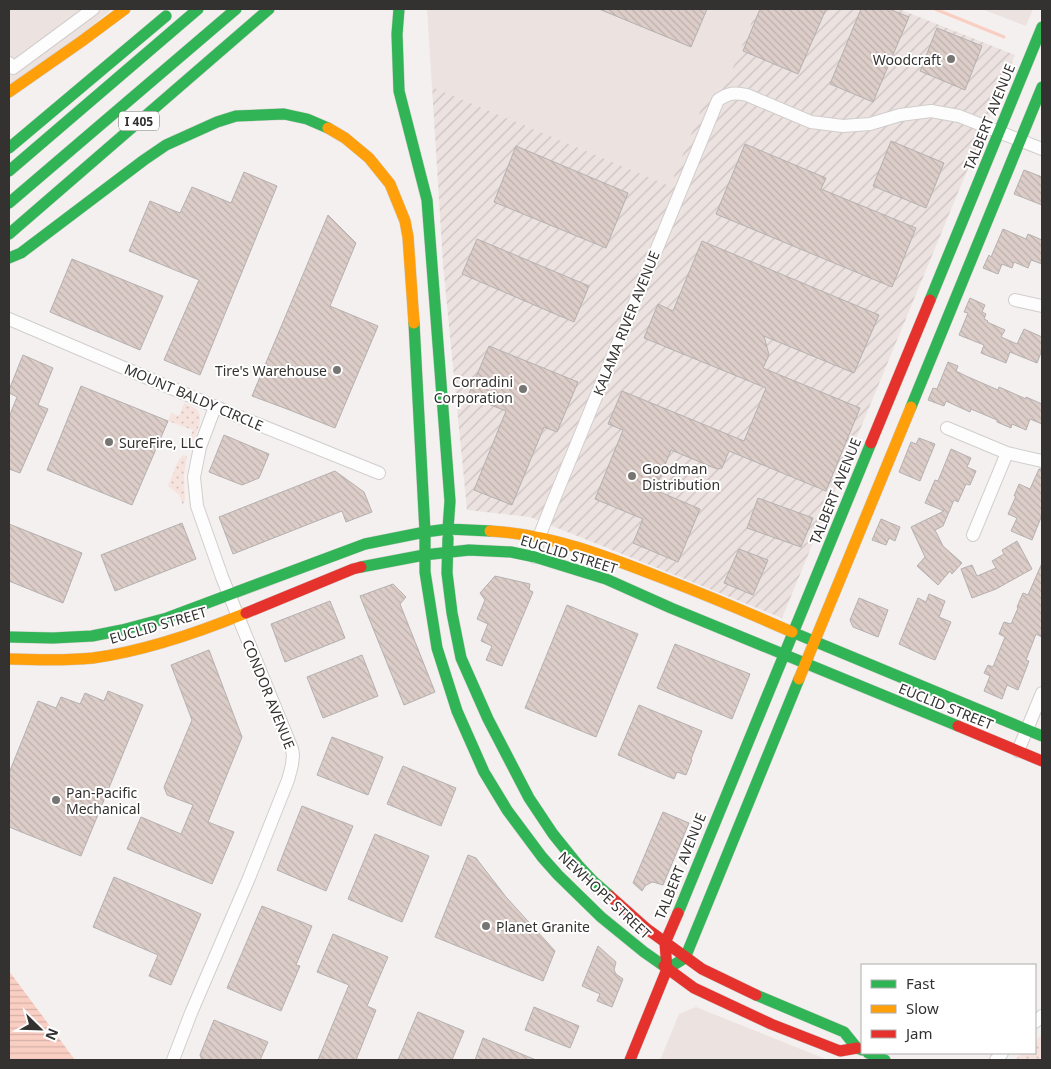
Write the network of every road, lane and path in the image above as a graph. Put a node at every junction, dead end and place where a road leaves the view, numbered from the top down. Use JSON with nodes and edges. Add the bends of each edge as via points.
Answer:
{"nodes":[{"id":1,"x":93,"y":9,"type":"edge"},
{"id":2,"x":125,"y":9,"type":"edge"},
{"id":3,"x":175,"y":9,"type":"edge"},
{"id":4,"x":198,"y":9,"type":"edge"},
{"id":5,"x":236,"y":9,"type":"edge"},
{"id":6,"x":269,"y":9,"type":"edge"},
{"id":7,"x":399,"y":9,"type":"edge"},
{"id":8,"x":1042,"y":27,"type":"edge"},
{"id":9,"x":11,"y":65,"type":"edge"},
{"id":10,"x":1042,"y":87,"type":"edge"},
{"id":11,"x":9,"y":92,"type":"edge"},
{"id":12,"x":1004,"y":133,"type":"junction"},
{"id":13,"x":1021,"y":140,"type":"junction"},
{"id":14,"x":9,"y":148,"type":"edge"},
{"id":15,"x":1042,"y":149,"type":"edge"},
{"id":16,"x":9,"y":171,"type":"edge"},
{"id":17,"x":9,"y":203,"type":"edge"},
{"id":18,"x":9,"y":234,"type":"edge"},
{"id":19,"x":9,"y":258,"type":"edge"},
{"id":20,"x":1016,"y":300,"type":"dead end"},
{"id":21,"x":1042,"y":306,"type":"edge"},
{"id":22,"x":9,"y":320,"type":"edge"},
{"id":23,"x":215,"y":407,"type":"junction"},
{"id":24,"x":947,"y":428,"type":"dead end"},
{"id":25,"x":1007,"y":453,"type":"junction"},
{"id":26,"x":1042,"y":461,"type":"edge"},
{"id":27,"x":379,"y":474,"type":"dead end"},
{"id":28,"x":448,"y":529,"type":"junction"},
{"id":29,"x":424,"y":532,"type":"junction"},
{"id":30,"x":973,"y":535,"type":"dead end"},
{"id":31,"x":539,"y":536,"type":"junction"},
{"id":32,"x":448,"y":552,"type":"junction"},
{"id":33,"x":424,"y":555,"type":"junction"},
{"id":34,"x":535,"y":557,"type":"junction"},
{"id":35,"x":229,"y":594,"type":"junction"},
{"id":36,"x":238,"y":616,"type":"junction"},
{"id":37,"x":793,"y":632,"type":"junction"},
{"id":38,"x":9,"y":637,"type":"edge"},
{"id":39,"x":815,"y":641,"type":"junction"},
{"id":40,"x":783,"y":655,"type":"junction"},
{"id":41,"x":9,"y":659,"type":"edge"},
{"id":42,"x":805,"y":664,"type":"junction"},
{"id":43,"x":1042,"y":693,"type":"edge"},
{"id":44,"x":1027,"y":730,"type":"junction"},
{"id":45,"x":1042,"y":736,"type":"edge"},
{"id":46,"x":1018,"y":751,"type":"junction"},
{"id":47,"x":1042,"y":762,"type":"edge"},
{"id":48,"x":664,"y":943,"type":"junction"},
{"id":49,"x":685,"y":958,"type":"junction"},
{"id":50,"x":667,"y":969,"type":"junction"},
{"id":51,"x":861,"y":1049,"type":"edge"},
{"id":52,"x":861,"y":1050,"type":"edge"},
{"id":53,"x":871,"y":1054,"type":"edge"},
{"id":54,"x":173,"y":1060,"type":"edge"},
{"id":55,"x":630,"y":1060,"type":"edge"},
{"id":56,"x":885,"y":1060,"type":"edge"}],
"edges":[{"from":1,"to":9,"type":"street"},
{"from":2,"to":11,"type":"main road"},
{"from":3,"to":14,"type":"main road"},
{"from":4,"to":16,"type":"main road"},
{"from":5,"to":17,"type":"main road"},
{"from":6,"to":18,"type":"main road","number":"I 405"},
{"from":7,"to":28,"type":"main road","name":"NEWHOPE STREET","via":[[399,91],[428,209],[450,501]]},
{"from":8,"to":12,"type":"main road","name":"TALBERT AVENUE"},
{"from":10,"to":13,"type":"main road"},
{"from":12,"to":13,"type":"street"},
{"from":12,"to":31,"type":"street","name":"KALAMA RIVER AVENUE","via":[[959,116],[931,111],[900,114],[870,124],[843,126],[811,122],[737,92],[718,100]]},
{"from":12,"to":37,"type":"main road","name":"TALBERT AVENUE"},
{"from":13,"to":15,"type":"street"},
{"from":13,"to":39,"type":"main road"},
{"from":19,"to":29,"type":"main road","name":"NEWHOPE STREET","via":[[22,253],[166,145],[217,122],[236,116],[284,114],[307,119],[345,138],[369,158],[390,184],[405,221],[413,299]]},
{"from":20,"to":21,"type":"street"},
{"from":22,"to":23,"type":"street","name":"MOUNT BALDY CIRCLE"},
{"from":23,"to":27,"type":"street","name":"MOUNT BALDY CIRCLE"},
{"from":23,"to":35,"type":"street","name":"CONDOR AVENUE","via":[[200,447],[194,476],[195,495]]},
{"from":24,"to":25,"type":"street"},
{"from":25,"to":26,"type":"street"},
{"from":25,"to":30,"type":"street"},
{"from":28,"to":29,"type":"main road","name":"EUCLID STREET"},
{"from":28,"to":31,"type":"main road","name":"EUCLID STREET"},
{"from":28,"to":32,"type":"main road","name":"NEWHOPE STREET"},
{"from":29,"to":33,"type":"main road","name":"NEWHOPE STREET"},
{"from":29,"to":35,"type":"main road","name":"EUCLID STREET","via":[[365,544]]},
{"from":31,"to":34,"type":"street","name":"KALAMA RIVER AVENUE"},
{"from":31,"to":37,"type":"main road","name":"EUCLID STREET","via":[[612,558]]},
{"from":32,"to":33,"type":"main road","name":"EUCLID STREET"},
{"from":32,"to":34,"type":"main road","name":"EUCLID STREET","via":[[511,552]]},
{"from":32,"to":48,"type":"main road","name":"NEWHOPE STREET","via":[[447,573],[461,658],[488,720],[529,798],[578,865]]},
{"from":33,"to":36,"type":"main road","name":"EUCLID STREET","via":[[353,568]]},
{"from":33,"to":50,"type":"main road","name":"NEWHOPE STREET","via":[[438,648],[457,711],[484,772],[507,810],[558,875],[601,917]]},
{"from":34,"to":40,"type":"main road","name":"EUCLID STREET","via":[[606,579]]},
{"from":35,"to":36,"type":"street","name":"CONDOR AVENUE"},
{"from":35,"to":38,"type":"main road","name":"EUCLID STREET","via":[[168,618],[92,636]]},
{"from":36,"to":41,"type":"main road","name":"EUCLID STREET","via":[[129,652],[91,658]]},
{"from":36,"to":54,"type":"street","name":"CONDOR AVENUE","via":[[294,755],[249,878]]},
{"from":37,"to":39,"type":"main road","name":"EUCLID STREET"},
{"from":37,"to":40,"type":"main road","name":"TALBERT AVENUE"},
{"from":39,"to":42,"type":"main road"},
{"from":39,"to":44,"type":"main road","name":"EUCLID STREET"},
{"from":40,"to":42,"type":"main road","name":"EUCLID STREET"},
{"from":40,"to":48,"type":"main road","name":"TALBERT AVENUE"},
{"from":42,"to":46,"type":"main road","name":"EUCLID STREET"},
{"from":42,"to":49,"type":"main road"},
{"from":43,"to":44,"type":"street"},
{"from":44,"to":45,"type":"main road","name":"EUCLID STREET"},
{"from":44,"to":46,"type":"street"},
{"from":46,"to":47,"type":"main road","name":"EUCLID STREET"},
{"from":48,"to":49,"type":"main road","name":"NEWHOPE STREET"},
{"from":48,"to":50,"type":"main road","name":"TALBERT AVENUE"},
{"from":49,"to":50,"type":"main road"},
{"from":49,"to":51,"type":"main road","name":"NEWHOPE STREET","via":[[767,1000],[844,1032]]},
{"from":50,"to":52,"type":"main road","name":"NEWHOPE STREET","via":[[694,988],[771,1024],[840,1051]]},
{"from":50,"to":55,"type":"main road","name":"TALBERT AVENUE"},
{"from":53,"to":56,"type":"main road","name":"NEWHOPE STREET"}]}
